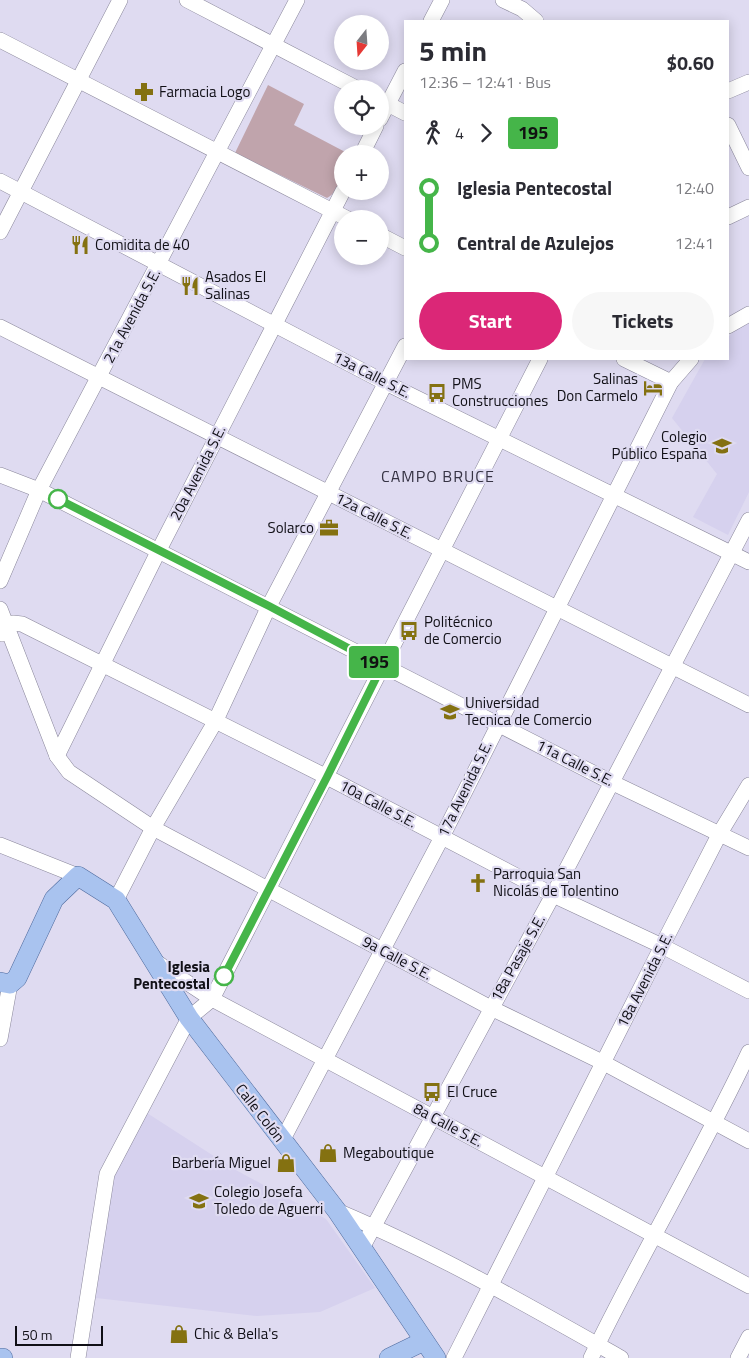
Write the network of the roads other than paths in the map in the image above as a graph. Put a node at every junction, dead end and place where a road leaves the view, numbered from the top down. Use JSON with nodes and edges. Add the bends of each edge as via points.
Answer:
{"nodes":[{"id":1,"x":120,"y":0,"type":"edge"},
{"id":2,"x":187,"y":0,"type":"edge"},
{"id":3,"x":297,"y":0,"type":"edge"},
{"id":4,"x":442,"y":0,"type":"edge"},
{"id":5,"x":503,"y":0,"type":"edge"},
{"id":6,"x":523,"y":5,"type":"edge"},
{"id":7,"x":432,"y":20,"type":"edge"},
{"id":8,"x":535,"y":20,"type":"edge"},
{"id":9,"x":0,"y":40,"type":"edge"},
{"id":10,"x":273,"y":44,"type":"junction"},
{"id":11,"x":404,"y":72,"type":"edge"},
{"id":12,"x":341,"y":80,"type":"edge"},
{"id":13,"x":78,"y":82,"type":"junction"},
{"id":14,"x":749,"y":82,"type":"edge"},
{"id":15,"x":729,"y":92,"type":"edge"},
{"id":16,"x":389,"y":94,"type":"edge"},
{"id":17,"x":389,"y":105,"type":"edge"},
{"id":18,"x":404,"y":112,"type":"edge"},
{"id":19,"x":729,"y":127,"type":"edge"},
{"id":20,"x":217,"y":152,"type":"junction"},
{"id":21,"x":749,"y":168,"type":"edge"},
{"id":22,"x":0,"y":180,"type":"edge"},
{"id":23,"x":20,"y":191,"type":"junction"},
{"id":24,"x":338,"y":200,"type":"edge"},
{"id":25,"x":749,"y":207,"type":"edge"},
{"id":26,"x":333,"y":211,"type":"junction"},
{"id":27,"x":729,"y":217,"type":"edge"},
{"id":28,"x":0,"y":232,"type":"edge"},
{"id":29,"x":389,"y":240,"type":"edge"},
{"id":30,"x":404,"y":247,"type":"edge"},
{"id":31,"x":159,"y":264,"type":"junction"},
{"id":32,"x":747,"y":314,"type":"edge"},
{"id":33,"x":275,"y":324,"type":"junction"},
{"id":34,"x":729,"y":325,"type":"edge"},
{"id":35,"x":0,"y":327,"type":"edge"},
{"id":36,"x":404,"y":348,"type":"edge"},
{"id":37,"x":539,"y":360,"type":"edge"},
{"id":38,"x":626,"y":360,"type":"edge"},
{"id":39,"x":690,"y":360,"type":"edge"},
{"id":40,"x":100,"y":377,"type":"junction"},
{"id":41,"x":671,"y":382,"type":"junction"},
{"id":42,"x":386,"y":383,"type":"junction"},
{"id":43,"x":217,"y":437,"type":"junction"},
{"id":44,"x":498,"y":438,"type":"junction"},
{"id":45,"x":0,"y":475,"type":"edge"},
{"id":46,"x":39,"y":490,"type":"junction"},
{"id":47,"x":328,"y":493,"type":"junction"},
{"id":48,"x":615,"y":496,"type":"junction"},
{"id":49,"x":749,"y":520,"type":"edge"},
{"id":50,"x":159,"y":550,"type":"junction"},
{"id":51,"x":441,"y":551,"type":"junction"},
{"id":52,"x":732,"y":553,"type":"junction"},
{"id":53,"x":749,"y":562,"type":"edge"},
{"id":54,"x":0,"y":581,"type":"edge"},
{"id":55,"x":269,"y":606,"type":"junction"},
{"id":56,"x":557,"y":608,"type":"junction"},
{"id":57,"x":0,"y":609,"type":"edge"},
{"id":58,"x":3,"y":631,"type":"edge"},
{"id":59,"x":104,"y":664,"type":"junction"},
{"id":60,"x":382,"y":666,"type":"junction"},
{"id":61,"x":672,"y":666,"type":"junction"},
{"id":62,"x":749,"y":705,"type":"edge"},
{"id":63,"x":215,"y":722,"type":"junction"},
{"id":64,"x":498,"y":723,"type":"junction"},
{"id":65,"x":57,"y":756,"type":"junction"},
{"id":66,"x":327,"y":777,"type":"junction"},
{"id":67,"x":611,"y":782,"type":"junction"},
{"id":68,"x":749,"y":785,"type":"edge"},
{"id":69,"x":153,"y":828,"type":"junction"},
{"id":70,"x":720,"y":833,"type":"junction"},
{"id":71,"x":442,"y":837,"type":"junction"},
{"id":72,"x":0,"y":846,"type":"edge"},
{"id":73,"x":749,"y":848,"type":"edge"},
{"id":74,"x":78,"y":876,"type":"junction"},
{"id":75,"x":268,"y":889,"type":"junction"},
{"id":76,"x":553,"y":895,"type":"junction"},
{"id":77,"x":116,"y":900,"type":"junction"},
{"id":78,"x":662,"y":946,"type":"junction"},
{"id":79,"x":381,"y":950,"type":"junction"},
{"id":80,"x":150,"y":957,"type":"junction"},
{"id":81,"x":5,"y":983,"type":"edge"},
{"id":82,"x":749,"y":991,"type":"edge"},
{"id":83,"x":212,"y":1000,"type":"junction"},
{"id":84,"x":491,"y":1008,"type":"junction"},
{"id":85,"x":189,"y":1018,"type":"junction"},
{"id":86,"x":0,"y":1039,"type":"edge"},
{"id":87,"x":749,"y":1052,"type":"edge"},
{"id":88,"x":325,"y":1059,"type":"junction"},
{"id":89,"x":602,"y":1062,"type":"junction"},
{"id":90,"x":433,"y":1116,"type":"junction"},
{"id":91,"x":716,"y":1121,"type":"junction"},
{"id":92,"x":749,"y":1140,"type":"edge"},
{"id":93,"x":282,"y":1141,"type":"junction"},
{"id":94,"x":545,"y":1177,"type":"junction"},
{"id":95,"x":337,"y":1211,"type":"junction"},
{"id":96,"x":374,"y":1227,"type":"junction"},
{"id":97,"x":654,"y":1234,"type":"junction"},
{"id":98,"x":362,"y":1248,"type":"junction"},
{"id":99,"x":490,"y":1286,"type":"junction"},
{"id":100,"x":749,"y":1286,"type":"edge"},
{"id":101,"x":749,"y":1337,"type":"edge"},
{"id":102,"x":424,"y":1341,"type":"junction"},
{"id":103,"x":594,"y":1351,"type":"edge"},
{"id":104,"x":78,"y":1358,"type":"edge"},
{"id":105,"x":389,"y":1358,"type":"edge"},
{"id":106,"x":436,"y":1358,"type":"edge"},
{"id":107,"x":454,"y":1358,"type":"edge"},
{"id":108,"x":621,"y":1358,"type":"edge"},
{"id":109,"x":738,"y":1358,"type":"edge"}],
"edges":[{"from":1,"to":13,"type":"street"},
{"from":2,"to":10,"type":"street"},
{"from":3,"to":10,"type":"street","name":"21a Avenida S.E."},
{"from":4,"to":7,"type":"street"},
{"from":5,"to":6,"type":"street"},
{"from":6,"to":8,"type":"street"},
{"from":9,"to":13,"type":"street"},
{"from":10,"to":12,"type":"street"},
{"from":10,"to":20,"type":"street","name":"21a Avenida S.E."},
{"from":11,"to":16,"type":"street"},
{"from":13,"to":20,"type":"street"},
{"from":13,"to":23,"type":"street"},
{"from":14,"to":15,"type":"street"},
{"from":17,"to":18,"type":"street"},
{"from":19,"to":21,"type":"street"},
{"from":20,"to":26,"type":"street"},
{"from":20,"to":31,"type":"street","name":"21a Avenida S.E."},
{"from":22,"to":23,"type":"street","name":"13a Calle S.E."},
{"from":23,"to":28,"type":"street"},
{"from":23,"to":31,"type":"street","name":"13a Calle S.E."},
{"from":24,"to":26,"type":"street","name":"20a Avenida S.E."},
{"from":25,"to":27,"type":"street"},
{"from":26,"to":33,"type":"street","name":"20a Avenida S.E."},
{"from":29,"to":30,"type":"street"},
{"from":31,"to":33,"type":"street","name":"13a Calle S.E."},
{"from":31,"to":40,"type":"street","name":"21a Avenida S.E."},
{"from":32,"to":34,"type":"street"},
{"from":33,"to":42,"type":"street","name":"13a Calle S.E."},
{"from":33,"to":43,"type":"street","name":"20a Avenida S.E."},
{"from":35,"to":40,"type":"street","name":"12a Calle S.E."},
{"from":36,"to":42,"type":"street"},
{"from":37,"to":44,"type":"street"},
{"from":38,"to":41,"type":"street"},
{"from":39,"to":41,"type":"street","name":"17a Avenida S.E."},
{"from":40,"to":43,"type":"street","name":"12a Calle S.E."},
{"from":40,"to":46,"type":"street","name":"21a Avenida S.E."},
{"from":41,"to":48,"type":"street","name":"17a Avenida S.E."},
{"from":42,"to":44,"type":"street","name":"13a Calle S.E."},
{"from":42,"to":47,"type":"street"},
{"from":43,"to":47,"type":"street","name":"12a Calle S.E."},
{"from":43,"to":50,"type":"street","name":"20a Avenida S.E."},
{"from":44,"to":48,"type":"street","name":"13a Calle S.E."},
{"from":44,"to":51,"type":"street"},
{"from":45,"to":46,"type":"street","name":"11a Calle S.E."},
{"from":46,"to":50,"type":"street","name":"11a Calle S.E."},
{"from":46,"to":54,"type":"street","name":"21a Avenida S.E."},
{"from":47,"to":51,"type":"street","name":"12a Calle S.E."},
{"from":47,"to":55,"type":"street"},
{"from":48,"to":52,"type":"street","name":"13a Calle S.E."},
{"from":48,"to":56,"type":"street","name":"17a Avenida S.E."},
{"from":49,"to":52,"type":"street"},
{"from":50,"to":55,"type":"street","name":"11a Calle S.E."},
{"from":50,"to":59,"type":"street","name":"20a Avenida S.E."},
{"from":51,"to":56,"type":"street","name":"12a Calle S.E."},
{"from":51,"to":60,"type":"street"},
{"from":52,"to":53,"type":"street","name":"13a Calle S.E."},
{"from":52,"to":61,"type":"street"},
{"from":55,"to":60,"type":"street","name":"11a Calle S.E."},
{"from":55,"to":63,"type":"street"},
{"from":56,"to":61,"type":"street","name":"12a Calle S.E."},
{"from":56,"to":64,"type":"street","name":"17a Avenida S.E."},
{"from":57,"to":58,"type":"street","name":"9a Calle S.E."},
{"from":58,"to":59,"type":"street","name":"10a Calle S.E.","via":[[13,623],[22,624]]},
{"from":58,"to":65,"type":"street","name":"9a Calle S.E."},
{"from":59,"to":63,"type":"street","name":"10a Calle S.E."},
{"from":59,"to":65,"type":"street","name":"20a Avenida S.E."},
{"from":60,"to":64,"type":"street","name":"11a Calle S.E."},
{"from":60,"to":66,"type":"street"},
{"from":61,"to":62,"type":"street","name":"12a Calle S.E."},
{"from":61,"to":67,"type":"street","name":"18a Pasaje S.E."},
{"from":63,"to":66,"type":"street","name":"10a Calle S.E."},
{"from":63,"to":69,"type":"street"},
{"from":64,"to":67,"type":"street","name":"11a Calle S.E."},
{"from":64,"to":71,"type":"street","name":"17a Avenida S.E."},
{"from":65,"to":69,"type":"street","name":"9a Calle S.E.","via":[[69,772]]},
{"from":66,"to":71,"type":"street","name":"10a Calle S.E."},
{"from":66,"to":75,"type":"street"},
{"from":67,"to":70,"type":"street","name":"11a Calle S.E."},
{"from":67,"to":76,"type":"street","name":"18a Pasaje S.E."},
{"from":68,"to":70,"type":"street","name":"18a Avenida S.E."},
{"from":69,"to":75,"type":"street","name":"9a Calle S.E."},
{"from":69,"to":77,"type":"street"},
{"from":70,"to":73,"type":"street","name":"11a Calle S.E."},
{"from":70,"to":78,"type":"street","name":"18a Avenida S.E."},
{"from":71,"to":76,"type":"street","name":"10a Calle S.E."},
{"from":71,"to":79,"type":"street","name":"17a Avenida S.E."},
{"from":72,"to":74,"type":"street"},
{"from":74,"to":77,"type":"main road","name":"Calle Colón"},
{"from":74,"to":81,"type":"main road","via":[[54,900],[17,978]]},
{"from":75,"to":79,"type":"street","name":"9a Calle S.E."},
{"from":75,"to":83,"type":"street"},
{"from":76,"to":78,"type":"street","name":"10a Calle S.E."},
{"from":76,"to":84,"type":"street","name":"18a Pasaje S.E."},
{"from":77,"to":80,"type":"main road","name":"Calle Colón"},
{"from":78,"to":82,"type":"street","name":"10a Calle S.E."},
{"from":78,"to":89,"type":"street","name":"18a Avenida S.E."},
{"from":79,"to":84,"type":"street","name":"9a Calle S.E."},
{"from":79,"to":88,"type":"street","name":"17a Avenida S.E."},
{"from":80,"to":83,"type":"street","name":"8a Calle S.E."},
{"from":80,"to":85,"type":"main road","name":"Calle Colón"},
{"from":81,"to":86,"type":"street"},
{"from":83,"to":85,"type":"street"},
{"from":83,"to":88,"type":"street","name":"8a Calle S.E."},
{"from":84,"to":89,"type":"street","name":"9a Calle S.E."},
{"from":84,"to":90,"type":"street","name":"18a Pasaje S.E."},
{"from":85,"to":93,"type":"main road","name":"Calle Colón"},
{"from":85,"to":104,"type":"street","via":[[107,1174]]},
{"from":87,"to":91,"type":"street"},
{"from":88,"to":90,"type":"street","name":"8a Calle S.E."},
{"from":88,"to":93,"type":"street","name":"17a Avenida S.E."},
{"from":89,"to":91,"type":"street","name":"9a Calle S.E."},
{"from":89,"to":94,"type":"street","name":"18a Avenida S.E."},
{"from":90,"to":94,"type":"street","name":"8a Calle S.E."},
{"from":90,"to":96,"type":"street","name":"18a Pasaje S.E."},
{"from":91,"to":92,"type":"street","name":"9a Calle S.E."},
{"from":91,"to":97,"type":"street"},
{"from":93,"to":95,"type":"main road","name":"Calle Colón"},
{"from":94,"to":97,"type":"street","name":"8a Calle S.E."},
{"from":94,"to":99,"type":"street","name":"18a Avenida S.E."},
{"from":95,"to":96,"type":"street"},
{"from":95,"to":98,"type":"main road","name":"Calle Colón"},
{"from":96,"to":98,"type":"street","name":"18a Pasaje S.E."},
{"from":96,"to":99,"type":"street"},
{"from":97,"to":100,"type":"street","name":"8a Calle S.E."},
{"from":97,"to":103,"type":"street"},
{"from":98,"to":102,"type":"main road","name":"Calle Colón"},
{"from":99,"to":103,"type":"street"},
{"from":99,"to":107,"type":"street","name":"18a Avenida S.E."},
{"from":101,"to":109,"type":"street"},
{"from":102,"to":105,"type":"main road"},
{"from":102,"to":106,"type":"main road","name":"Calle Colón"},
{"from":103,"to":108,"type":"street"}]}
